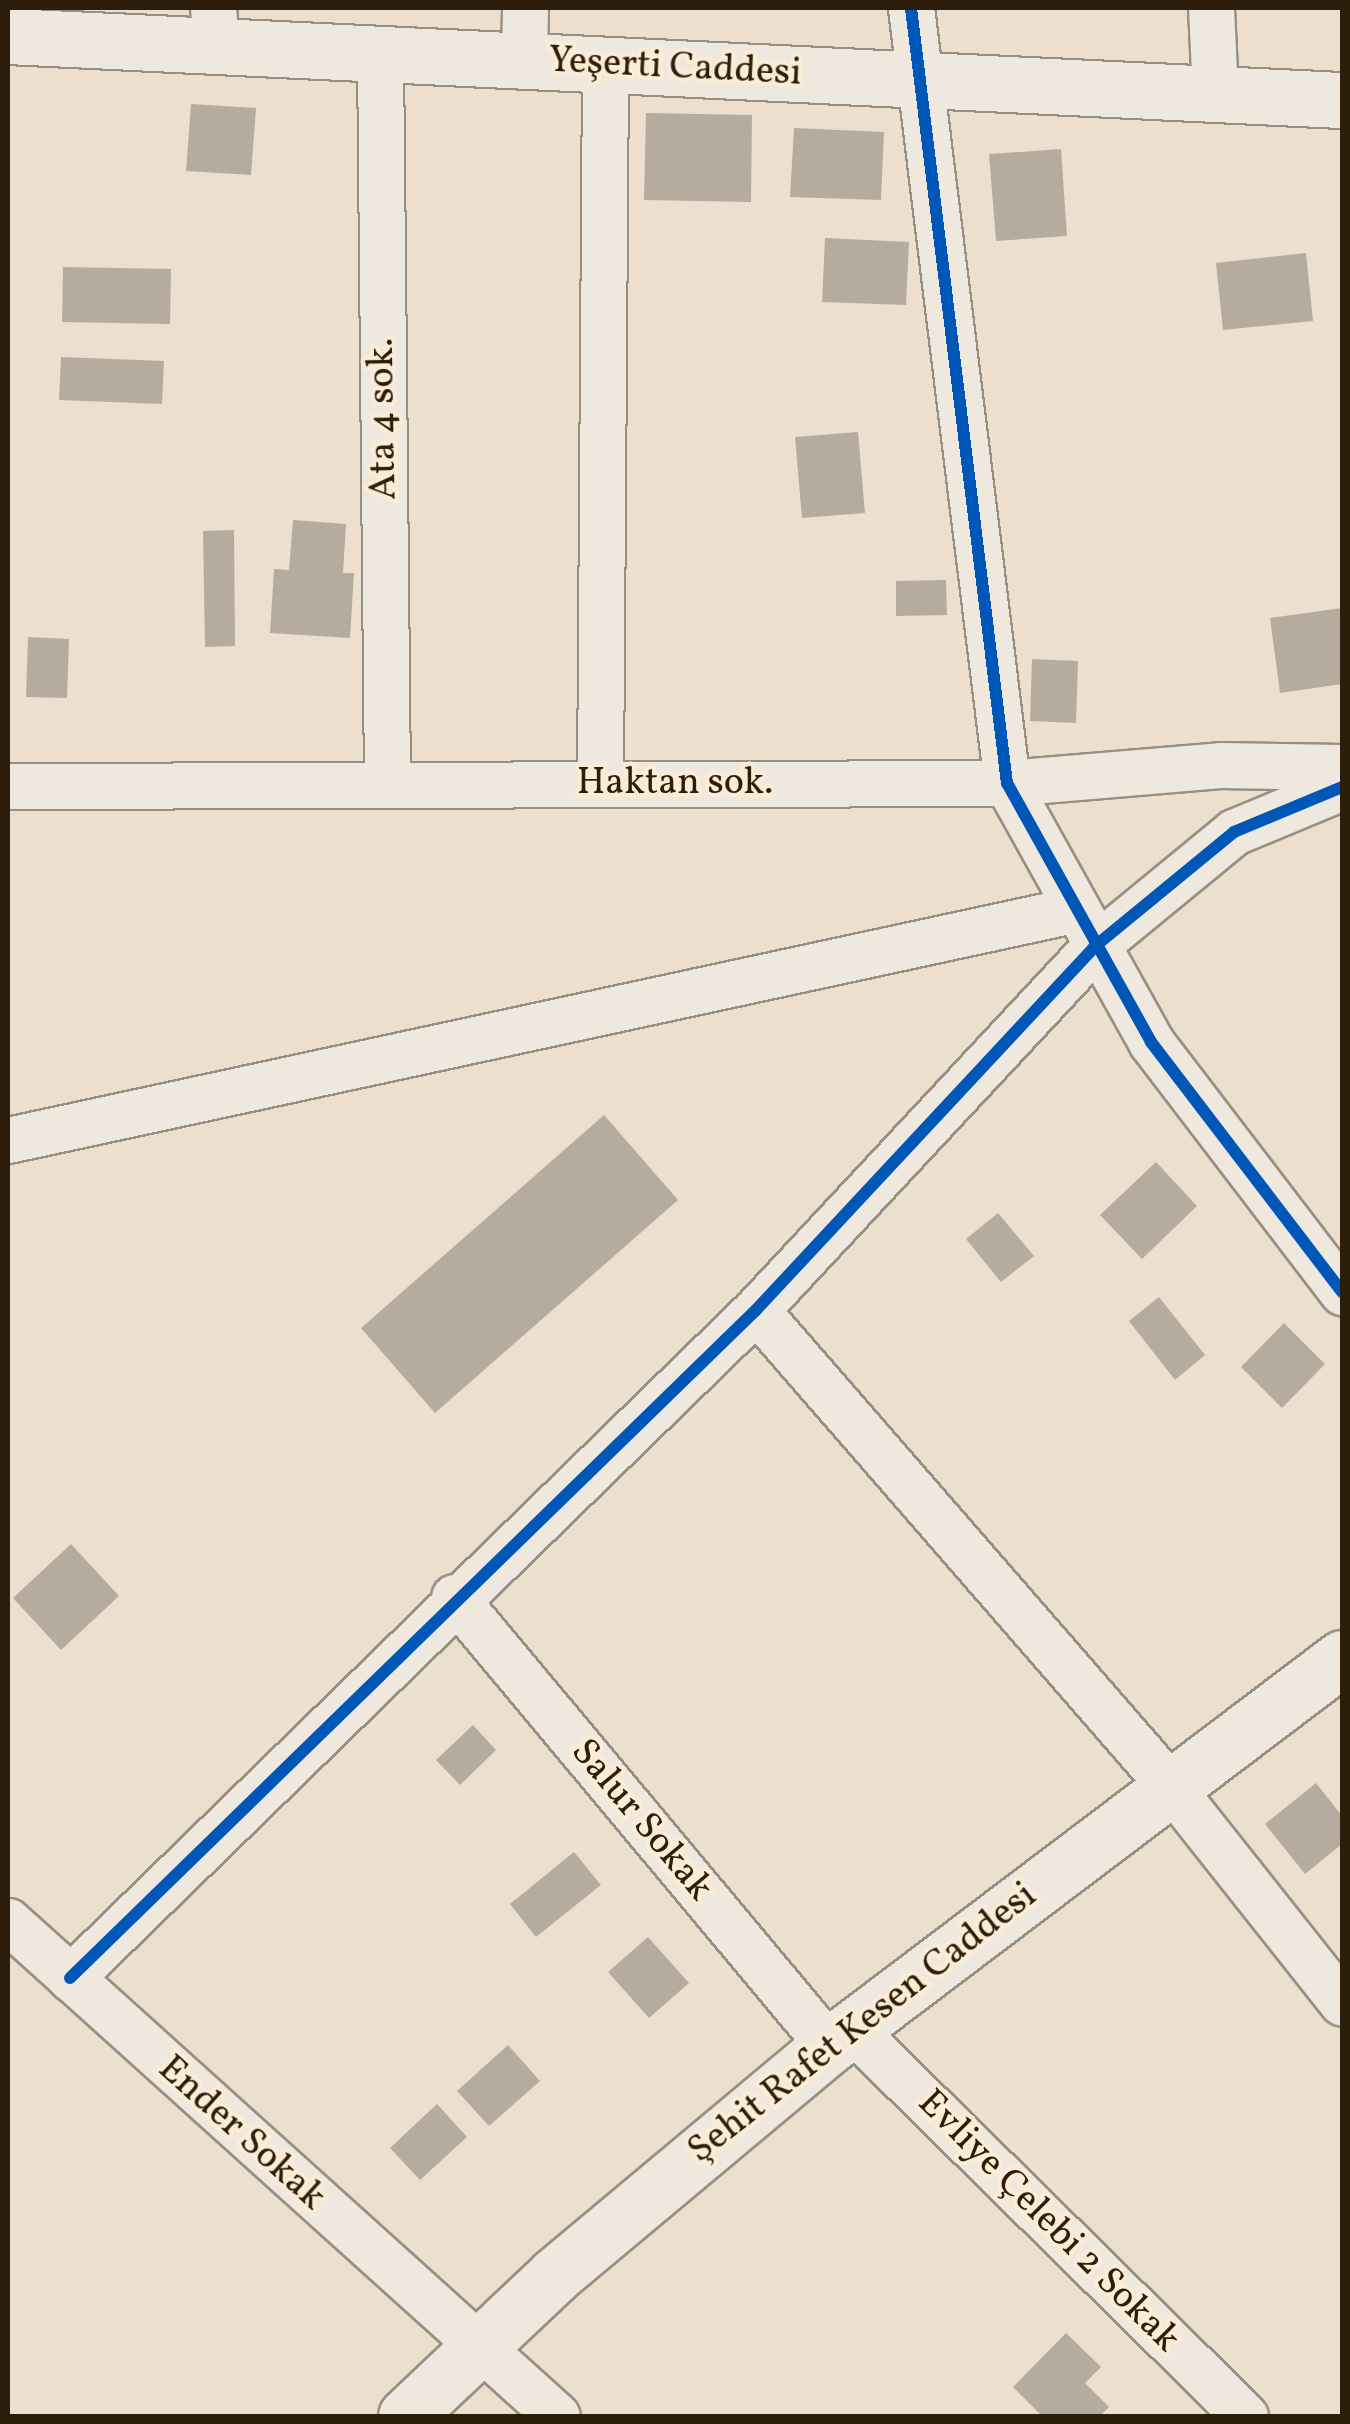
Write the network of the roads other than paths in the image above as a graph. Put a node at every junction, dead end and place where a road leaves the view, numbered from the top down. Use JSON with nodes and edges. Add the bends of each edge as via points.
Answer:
{"nodes":[{"id":1,"x":526,"y":8,"type":"edge"},
{"id":2,"x":911,"y":8,"type":"edge"},
{"id":3,"x":1211,"y":8,"type":"edge"},
{"id":4,"x":214,"y":27,"type":"edge"},
{"id":5,"x":8,"y":36,"type":"edge"},
{"id":6,"x":380,"y":54,"type":"junction"},
{"id":7,"x":524,"y":61,"type":"junction"},
{"id":8,"x":606,"y":64,"type":"junction"},
{"id":9,"x":915,"y":80,"type":"junction"},
{"id":10,"x":1216,"y":94,"type":"junction"},
{"id":11,"x":1342,"y":107,"type":"edge"},
{"id":12,"x":1342,"y":768,"type":"edge"},
{"id":13,"x":600,"y":784,"type":"junction"},
{"id":14,"x":1007,"y":784,"type":"junction"},
{"id":15,"x":387,"y":785,"type":"junction"},
{"id":16,"x":8,"y":786,"type":"edge"},
{"id":17,"x":1342,"y":786,"type":"edge"},
{"id":18,"x":1084,"y":928,"type":"junction"},
{"id":19,"x":8,"y":1140,"type":"edge"},
{"id":20,"x":1339,"y":1278,"type":"edge"},
{"id":21,"x":756,"y":1310,"type":"junction"},
{"id":22,"x":454,"y":1597,"type":"junction"},
{"id":23,"x":1342,"y":1658,"type":"edge"},
{"id":24,"x":1171,"y":1787,"type":"junction"},
{"id":25,"x":8,"y":1921,"type":"edge"},
{"id":26,"x":70,"y":1978,"type":"junction"},
{"id":27,"x":1342,"y":2002,"type":"edge"},
{"id":28,"x":840,"y":2037,"type":"junction"},
{"id":29,"x":475,"y":2346,"type":"junction"},
{"id":30,"x":406,"y":2416,"type":"edge"},
{"id":31,"x":557,"y":2416,"type":"edge"},
{"id":32,"x":1245,"y":2416,"type":"edge"}],
"edges":[{"from":1,"to":7,"type":"street"},
{"from":2,"to":9,"type":"street"},
{"from":3,"to":10,"type":"street"},
{"from":4,"to":5,"type":"street","name":"Yeşerti Caddesi"},
{"from":4,"to":6,"type":"street","name":"Yeşerti Caddesi"},
{"from":6,"to":7,"type":"street","name":"Yeşerti Caddesi"},
{"from":6,"to":15,"type":"street","name":"Ata 4 sok."},
{"from":7,"to":8,"type":"street","name":"Yeşerti Caddesi"},
{"from":8,"to":9,"type":"street","name":"Yeşerti Caddesi"},
{"from":8,"to":13,"type":"street"},
{"from":9,"to":10,"type":"street","name":"Yeşerti Caddesi"},
{"from":9,"to":14,"type":"street"},
{"from":10,"to":11,"type":"street","name":"Yeşerti Caddesi"},
{"from":12,"to":14,"type":"street","name":"Haktan sok.","via":[[1220,766]]},
{"from":13,"to":14,"type":"street","name":"Haktan sok."},
{"from":13,"to":15,"type":"street","name":"Haktan sok."},
{"from":14,"to":18,"type":"street"},
{"from":15,"to":16,"type":"street","name":"Haktan sok."},
{"from":17,"to":18,"type":"street","via":[[1234,832]]},
{"from":18,"to":19,"type":"street"},
{"from":18,"to":20,"type":"street","via":[[1151,1042]]},
{"from":18,"to":21,"type":"street"},
{"from":21,"to":22,"type":"street"},
{"from":21,"to":24,"type":"street"},
{"from":22,"to":26,"type":"street"},
{"from":22,"to":28,"type":"street","name":"Salur Sokak"},
{"from":23,"to":24,"type":"street","name":"Şehit Rafet Kesen Caddesi"},
{"from":24,"to":27,"type":"street"},
{"from":24,"to":28,"type":"street","name":"Şehit Rafet Kesen Caddesi"},
{"from":25,"to":26,"type":"street","name":"Ender Sokak"},
{"from":26,"to":29,"type":"street","name":"Ender Sokak"},
{"from":28,"to":29,"type":"street","name":"Şehit Rafet Kesen Caddesi"},
{"from":28,"to":32,"type":"street","name":"Evliye Çelebi 2 Sokak"},
{"from":29,"to":30,"type":"street","name":"Şehit Rafet Kesen Caddesi"},
{"from":29,"to":31,"type":"street","name":"Ender Sokak"}]}
